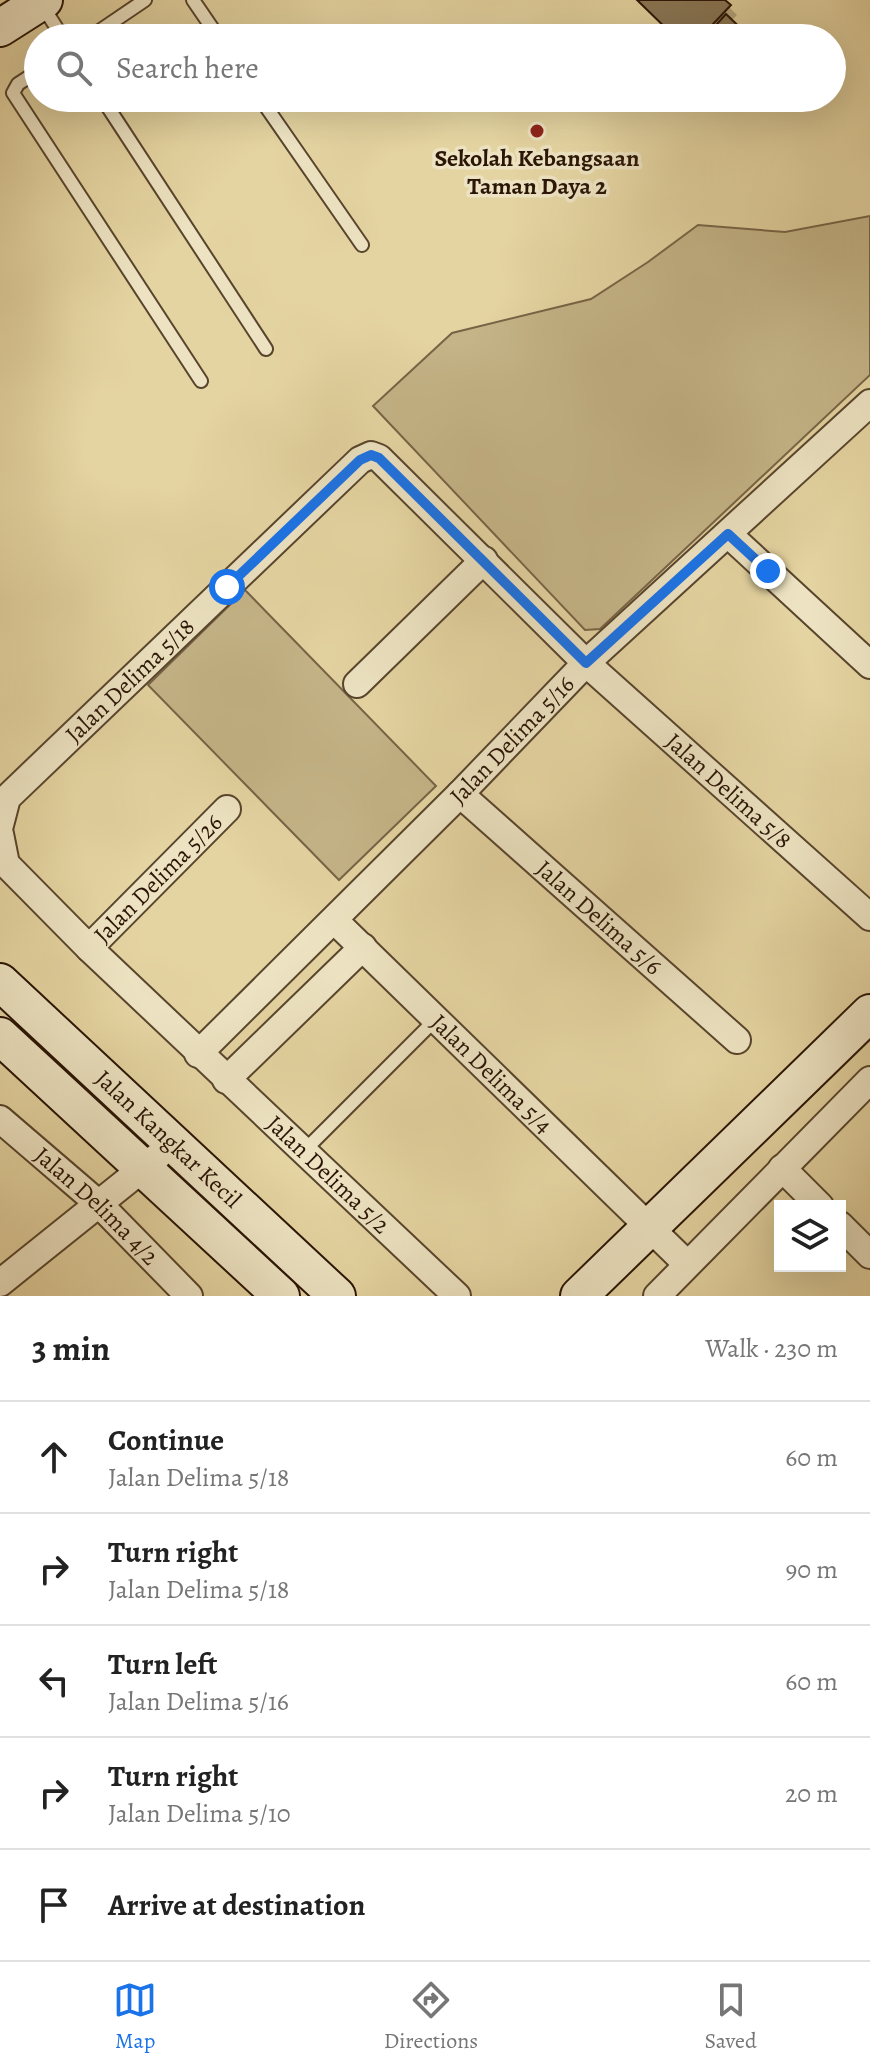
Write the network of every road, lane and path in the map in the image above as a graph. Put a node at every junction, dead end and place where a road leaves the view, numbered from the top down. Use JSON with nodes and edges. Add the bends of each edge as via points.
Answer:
{"nodes":[{"id":1,"x":145,"y":0,"type":"edge"},
{"id":2,"x":193,"y":0,"type":"edge"},
{"id":3,"x":42,"y":1,"type":"edge"},
{"id":4,"x":55,"y":24,"type":"edge"},
{"id":5,"x":110,"y":24,"type":"edge"},
{"id":6,"x":209,"y":24,"type":"edge"},
{"id":7,"x":0,"y":28,"type":"edge"},
{"id":8,"x":24,"y":80,"type":"edge"},
{"id":9,"x":24,"y":110,"type":"edge"},
{"id":10,"x":25,"y":112,"type":"edge"},
{"id":11,"x":111,"y":112,"type":"edge"},
{"id":12,"x":270,"y":112,"type":"edge"},
{"id":13,"x":362,"y":245,"type":"dead end"},
{"id":14,"x":266,"y":349,"type":"dead end"},
{"id":15,"x":201,"y":381,"type":"dead end"},
{"id":16,"x":869,"y":406,"type":"edge"},
{"id":17,"x":728,"y":534,"type":"junction"},
{"id":18,"x":484,"y":560,"type":"junction"},
{"id":19,"x":586,"y":663,"type":"junction"},
{"id":20,"x":870,"y":665,"type":"edge"},
{"id":21,"x":357,"y":684,"type":"dead end"},
{"id":22,"x":460,"y":794,"type":"junction"},
{"id":23,"x":227,"y":809,"type":"dead end"},
{"id":24,"x":0,"y":825,"type":"edge"},
{"id":25,"x":0,"y":834,"type":"edge"},
{"id":26,"x":870,"y":917,"type":"edge"},
{"id":27,"x":334,"y":920,"type":"junction"},
{"id":28,"x":363,"y":947,"type":"junction"},
{"id":29,"x":89,"y":948,"type":"junction"},
{"id":30,"x":0,"y":982,"type":"edge"},
{"id":31,"x":870,"y":1013,"type":"edge"},
{"id":32,"x":436,"y":1019,"type":"junction"},
{"id":33,"x":0,"y":1036,"type":"edge"},
{"id":34,"x":737,"y":1040,"type":"dead end"},
{"id":35,"x":198,"y":1054,"type":"junction"},
{"id":36,"x":226,"y":1080,"type":"junction"},
{"id":37,"x":870,"y":1080,"type":"edge"},
{"id":38,"x":0,"y":1119,"type":"edge"},
{"id":39,"x":175,"y":1143,"type":"junction"},
{"id":40,"x":303,"y":1152,"type":"junction"},
{"id":41,"x":143,"y":1168,"type":"junction"},
{"id":42,"x":782,"y":1168,"type":"junction"},
{"id":43,"x":814,"y":1200,"type":"edge"},
{"id":44,"x":99,"y":1204,"type":"junction"},
{"id":45,"x":649,"y":1228,"type":"junction"},
{"id":46,"x":846,"y":1231,"type":"edge"},
{"id":47,"x":870,"y":1255,"type":"edge"},
{"id":48,"x":0,"y":1283,"type":"edge"},
{"id":49,"x":677,"y":1284,"type":"edge"},
{"id":50,"x":189,"y":1296,"type":"edge"},
{"id":51,"x":281,"y":1296,"type":"edge"},
{"id":52,"x":337,"y":1296,"type":"edge"},
{"id":53,"x":457,"y":1296,"type":"edge"},
{"id":54,"x":579,"y":1296,"type":"edge"}],
"edges":[{"from":1,"to":5,"type":"lane"},
{"from":2,"to":6,"type":"lane"},
{"from":3,"to":4,"type":"lane"},
{"from":3,"to":7,"type":"street"},
{"from":8,"to":9,"type":"lane","via":[[13,93]]},
{"from":10,"to":15,"type":"lane"},
{"from":11,"to":14,"type":"lane"},
{"from":12,"to":13,"type":"lane"},
{"from":16,"to":17,"type":"street","name":"Jalan Delima 5/16"},
{"from":17,"to":19,"type":"street","name":"Jalan Delima 5/16"},
{"from":17,"to":20,"type":"street"},
{"from":18,"to":19,"type":"street","name":"Jalan Delima 5/18"},
{"from":18,"to":21,"type":"street"},
{"from":18,"to":24,"type":"street","name":"Jalan Delima 5/18","via":[[379,458],[360,460],[7,798]]},
{"from":19,"to":22,"type":"street","name":"Jalan Delima 5/16"},
{"from":19,"to":26,"type":"street","name":"Jalan Delima 5/8"},
{"from":22,"to":27,"type":"street","name":"Jalan Delima 5/16"},
{"from":22,"to":34,"type":"street","name":"Jalan Delima 5/6"},
{"from":23,"to":29,"type":"street","name":"Jalan Delima 5/26"},
{"from":25,"to":29,"type":"street","via":[[6,864]]},
{"from":27,"to":28,"type":"street","name":"Jalan Delima 5/4"},
{"from":27,"to":35,"type":"street","name":"Jalan Delima 5/16"},
{"from":28,"to":32,"type":"street","name":"Jalan Delima 5/4"},
{"from":28,"to":36,"type":"street"},
{"from":29,"to":35,"type":"street"},
{"from":30,"to":39,"type":"street","name":"Jalan Kangkar Kecil"},
{"from":31,"to":45,"type":"street"},
{"from":32,"to":40,"type":"lane"},
{"from":32,"to":45,"type":"street","name":"Jalan Delima 5/4"},
{"from":33,"to":41,"type":"street","name":"Jalan Kangkar Kecil"},
{"from":35,"to":36,"type":"street","name":"Jalan Delima 5/2"},
{"from":36,"to":40,"type":"street","name":"Jalan Delima 5/2"},
{"from":37,"to":42,"type":"street"},
{"from":38,"to":44,"type":"street","name":"Jalan Delima 4/2"},
{"from":39,"to":41,"type":"street"},
{"from":39,"to":52,"type":"street","name":"Jalan Kangkar Kecil"},
{"from":40,"to":53,"type":"street","name":"Jalan Delima 5/2"},
{"from":41,"to":44,"type":"street"},
{"from":41,"to":51,"type":"street","name":"Jalan Kangkar Kecil"},
{"from":42,"to":43,"type":"street"},
{"from":42,"to":49,"type":"street"},
{"from":44,"to":48,"type":"street"},
{"from":44,"to":50,"type":"street","name":"Jalan Delima 4/2"},
{"from":45,"to":49,"type":"street","name":"Jalan Delima 5/4"},
{"from":45,"to":54,"type":"street"},
{"from":46,"to":47,"type":"street"}]}
